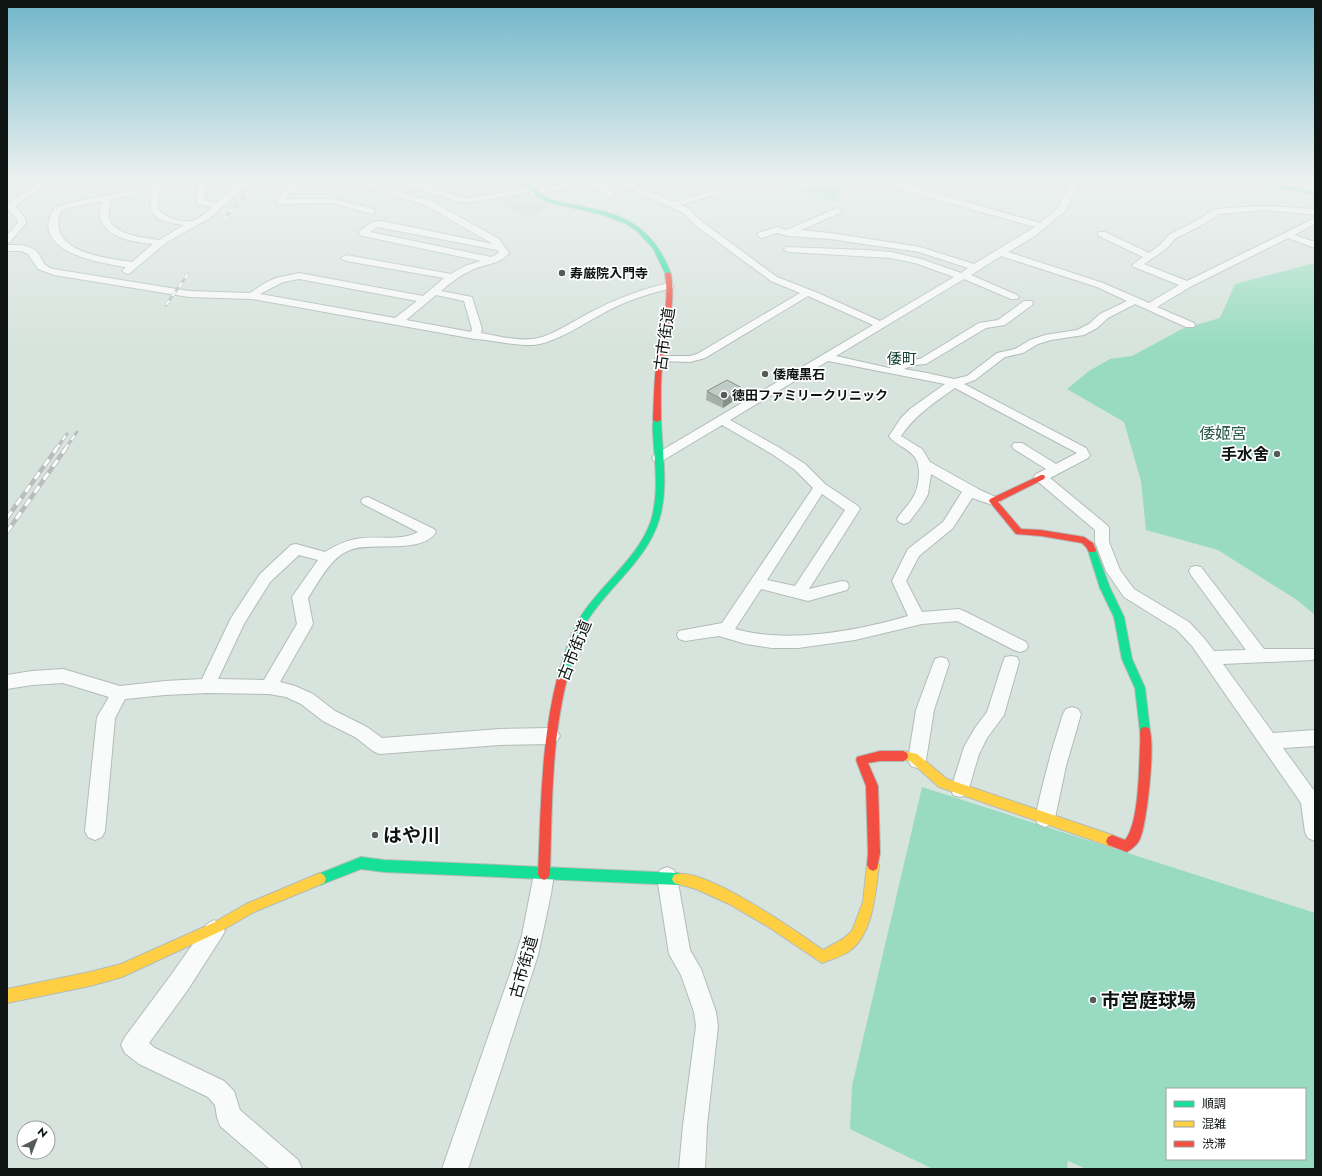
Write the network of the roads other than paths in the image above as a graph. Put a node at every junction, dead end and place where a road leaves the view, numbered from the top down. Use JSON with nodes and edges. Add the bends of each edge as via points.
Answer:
{"nodes":[{"id":1,"x":56,"y":237,"type":"edge"},
{"id":2,"x":131,"y":237,"type":"edge"},
{"id":3,"x":171,"y":237,"type":"edge"},
{"id":4,"x":381,"y":237,"type":"edge"},
{"id":5,"x":445,"y":237,"type":"edge"},
{"id":6,"x":489,"y":237,"type":"edge"},
{"id":7,"x":650,"y":237,"type":"edge"},
{"id":8,"x":717,"y":237,"type":"edge"},
{"id":9,"x":836,"y":237,"type":"edge"},
{"id":10,"x":1027,"y":237,"type":"edge"},
{"id":11,"x":1108,"y":237,"type":"edge"},
{"id":12,"x":1172,"y":237,"type":"edge"},
{"id":13,"x":1283,"y":237,"type":"edge"},
{"id":14,"x":1292,"y":237,"type":"edge"},
{"id":15,"x":161,"y":243,"type":"junction"},
{"id":16,"x":1315,"y":245,"type":"edge"},
{"id":17,"x":7,"y":248,"type":"edge"},
{"id":18,"x":500,"y":248,"type":"junction"},
{"id":19,"x":789,"y":249,"type":"dead end"},
{"id":20,"x":1000,"y":253,"type":"junction"},
{"id":21,"x":1150,"y":257,"type":"junction"},
{"id":22,"x":346,"y":258,"type":"dead end"},
{"id":23,"x":490,"y":260,"type":"junction"},
{"id":24,"x":134,"y":265,"type":"junction"},
{"id":25,"x":976,"y":268,"type":"junction"},
{"id":26,"x":963,"y":276,"type":"junction"},
{"id":27,"x":452,"y":277,"type":"junction"},
{"id":28,"x":113,"y":283,"type":"junction"},
{"id":29,"x":1187,"y":285,"type":"junction"},
{"id":30,"x":669,"y":286,"type":"junction"},
{"id":31,"x":434,"y":292,"type":"junction"},
{"id":32,"x":808,"y":292,"type":"junction"},
{"id":33,"x":252,"y":296,"type":"junction"},
{"id":34,"x":1014,"y":297,"type":"dead end"},
{"id":35,"x":426,"y":298,"type":"junction"},
{"id":36,"x":1136,"y":300,"type":"junction"},
{"id":37,"x":1028,"y":303,"type":"dead end"},
{"id":38,"x":1149,"y":307,"type":"junction"},
{"id":39,"x":397,"y":322,"type":"junction"},
{"id":40,"x":881,"y":325,"type":"junction"},
{"id":41,"x":1190,"y":325,"type":"dead end"},
{"id":42,"x":475,"y":336,"type":"junction"},
{"id":43,"x":826,"y":357,"type":"junction"},
{"id":44,"x":660,"y":359,"type":"junction"},
{"id":45,"x":890,"y":371,"type":"junction"},
{"id":46,"x":954,"y":383,"type":"junction"},
{"id":47,"x":722,"y":420,"type":"junction"},
{"id":48,"x":1018,"y":446,"type":"dead end"},
{"id":49,"x":658,"y":458,"type":"junction"},
{"id":50,"x":925,"y":465,"type":"junction"},
{"id":51,"x":1055,"y":469,"type":"junction"},
{"id":52,"x":1041,"y":477,"type":"junction"},
{"id":53,"x":820,"y":487,"type":"junction"},
{"id":54,"x":971,"y":492,"type":"junction"},
{"id":55,"x":368,"y":500,"type":"dead end"},
{"id":56,"x":993,"y":501,"type":"junction"},
{"id":57,"x":904,"y":519,"type":"dead end"},
{"id":58,"x":327,"y":558,"type":"junction"},
{"id":59,"x":1196,"y":571,"type":"dead end"},
{"id":60,"x":757,"y":582,"type":"junction"},
{"id":61,"x":842,"y":586,"type":"dead end"},
{"id":62,"x":799,"y":593,"type":"junction"},
{"id":63,"x":916,"y":620,"type":"junction"},
{"id":64,"x":719,"y":630,"type":"junction"},
{"id":65,"x":685,"y":635,"type":"dead end"},
{"id":66,"x":1020,"y":646,"type":"dead end"},
{"id":67,"x":1312,"y":654,"type":"dead end"},
{"id":68,"x":1259,"y":655,"type":"junction"},
{"id":69,"x":1210,"y":658,"type":"junction"},
{"id":70,"x":1011,"y":662,"type":"dead end"},
{"id":71,"x":941,"y":664,"type":"dead end"},
{"id":72,"x":7,"y":682,"type":"edge"},
{"id":73,"x":207,"y":686,"type":"junction"},
{"id":74,"x":269,"y":687,"type":"junction"},
{"id":75,"x":120,"y":693,"type":"junction"},
{"id":76,"x":1072,"y":714,"type":"dead end"},
{"id":77,"x":552,"y":736,"type":"junction"},
{"id":78,"x":1315,"y":738,"type":"edge"},
{"id":79,"x":1269,"y":741,"type":"junction"},
{"id":80,"x":917,"y":760,"type":"junction"},
{"id":81,"x":960,"y":789,"type":"junction"},
{"id":82,"x":1045,"y":818,"type":"junction"},
{"id":83,"x":95,"y":831,"type":"dead end"},
{"id":84,"x":1315,"y":832,"type":"edge"},
{"id":85,"x":544,"y":874,"type":"junction"},
{"id":86,"x":667,"y":877,"type":"junction"},
{"id":87,"x":217,"y":927,"type":"junction"},
{"id":88,"x":7,"y":996,"type":"edge"},
{"id":89,"x":289,"y":1169,"type":"edge"},
{"id":90,"x":455,"y":1169,"type":"edge"},
{"id":91,"x":692,"y":1169,"type":"edge"}],
"edges":[{"from":1,"to":24,"type":"street","via":[[81,254]]},
{"from":2,"to":15,"type":"street"},
{"from":3,"to":15,"type":"street"},
{"from":4,"to":23,"type":"street"},
{"from":5,"to":18,"type":"street"},
{"from":6,"to":18,"type":"street","via":[[496,241]]},
{"from":7,"to":30,"type":"street","name":"古市街道","via":[[661,251]]},
{"from":8,"to":32,"type":"street","via":[[774,279]]},
{"from":9,"to":25,"type":"street","via":[[920,250]]},
{"from":10,"to":20,"type":"street"},
{"from":11,"to":21,"type":"street"},
{"from":12,"to":21,"type":"street","via":[[1168,244]]},
{"from":13,"to":29,"type":"street"},
{"from":14,"to":16,"type":"street"},
{"from":15,"to":24,"type":"street"},
{"from":17,"to":28,"type":"street","via":[[34,254],[39,266],[50,272]]},
{"from":18,"to":23,"type":"street","via":[[504,255]]},
{"from":19,"to":26,"type":"street","via":[[819,252],[847,250],[892,255]]},
{"from":20,"to":25,"type":"street"},
{"from":20,"to":36,"type":"street","via":[[1100,285]]},
{"from":21,"to":29,"type":"street","via":[[1137,265]]},
{"from":22,"to":27,"type":"street"},
{"from":23,"to":27,"type":"street"},
{"from":24,"to":28,"type":"street"},
{"from":25,"to":26,"type":"street"},
{"from":26,"to":34,"type":"street"},
{"from":26,"to":40,"type":"street"},
{"from":27,"to":31,"type":"street"},
{"from":28,"to":33,"type":"street","via":[[190,294]]},
{"from":29,"to":38,"type":"street"},
{"from":30,"to":42,"type":"street","via":[[651,289],[543,339],[528,342]]},
{"from":30,"to":44,"type":"street","name":"古市街道","via":[[670,308]]},
{"from":31,"to":35,"type":"street"},
{"from":31,"to":42,"type":"street","via":[[468,299],[478,329]]},
{"from":32,"to":40,"type":"street"},
{"from":32,"to":44,"type":"street","via":[[701,356],[690,359]]},
{"from":33,"to":35,"type":"street","via":[[269,283],[299,276]]},
{"from":33,"to":39,"type":"street"},
{"from":35,"to":39,"type":"street"},
{"from":36,"to":38,"type":"street"},
{"from":36,"to":46,"type":"street","via":[[1104,316],[1080,333],[1049,336],[1019,351],[1001,355],[971,378]]},
{"from":37,"to":45,"type":"street","via":[[1001,323],[983,326],[922,362],[912,362]]},
{"from":38,"to":41,"type":"street"},
{"from":39,"to":42,"type":"street"},
{"from":40,"to":43,"type":"street"},
{"from":43,"to":45,"type":"street"},
{"from":43,"to":47,"type":"street"},
{"from":44,"to":49,"type":"street","name":"古市街道"},
{"from":45,"to":46,"type":"street"},
{"from":46,"to":50,"type":"street","via":[[914,412],[895,436],[920,453]]},
{"from":46,"to":51,"type":"street","via":[[1082,451],[1084,455]]},
{"from":47,"to":49,"type":"street"},
{"from":47,"to":53,"type":"street","via":[[800,467]]},
{"from":48,"to":51,"type":"street"},
{"from":49,"to":77,"type":"street","name":"古市街道","via":[[659,498],[652,527],[633,557],[586,617],[568,656],[556,697]]},
{"from":50,"to":54,"type":"street"},
{"from":50,"to":57,"type":"street","via":[[920,498]]},
{"from":51,"to":52,"type":"street"},
{"from":52,"to":56,"type":"street"},
{"from":52,"to":69,"type":"street","via":[[1102,528],[1102,542],[1114,571],[1129,593],[1183,626]]},
{"from":53,"to":60,"type":"street"},
{"from":53,"to":62,"type":"street","via":[[853,509]]},
{"from":54,"to":56,"type":"street"},
{"from":54,"to":63,"type":"street","via":[[948,525],[913,553],[899,581]]},
{"from":55,"to":58,"type":"street","via":[[429,532],[422,537],[394,542],[347,546]]},
{"from":56,"to":82,"type":"street","via":[[1020,532],[1084,540],[1090,545],[1105,588],[1119,617],[1127,659],[1140,688],[1146,742],[1142,801],[1135,837],[1127,846]]},
{"from":58,"to":73,"type":"street","via":[[296,549],[266,578],[237,622]]},
{"from":58,"to":74,"type":"street","via":[[300,597],[305,624]]},
{"from":59,"to":68,"type":"street"},
{"from":60,"to":62,"type":"street"},
{"from":60,"to":64,"type":"street","via":[[728,627]]},
{"from":61,"to":62,"type":"street","via":[[808,595]]},
{"from":63,"to":64,"type":"street","via":[[855,634],[798,642],[772,642]]},
{"from":63,"to":66,"type":"street","via":[[959,615]]},
{"from":64,"to":65,"type":"street"},
{"from":67,"to":68,"type":"street"},
{"from":68,"to":69,"type":"street"},
{"from":69,"to":79,"type":"street"},
{"from":70,"to":81,"type":"street","via":[[995,715],[970,753]]},
{"from":71,"to":80,"type":"street","via":[[925,710]]},
{"from":72,"to":75,"type":"street","via":[[63,676]]},
{"from":73,"to":74,"type":"street"},
{"from":73,"to":75,"type":"street"},
{"from":74,"to":77,"type":"street","via":[[289,691],[307,699],[329,716],[362,732],[378,746]]},
{"from":75,"to":83,"type":"street","via":[[106,718]]},
{"from":76,"to":82,"type":"street","via":[[1052,780]]},
{"from":77,"to":85,"type":"street","name":"古市街道"},
{"from":78,"to":79,"type":"street"},
{"from":79,"to":84,"type":"street","via":[[1310,800]]},
{"from":80,"to":81,"type":"street","via":[[943,783]]},
{"from":80,"to":86,"type":"street","via":[[898,755],[861,760],[872,786],[874,853],[869,902],[857,935],[837,951],[822,957],[729,896],[689,880]]},
{"from":81,"to":82,"type":"street"},
{"from":85,"to":86,"type":"street"},
{"from":85,"to":87,"type":"street","via":[[361,863],[250,908]]},
{"from":85,"to":90,"type":"street","name":"古市街道","via":[[531,943],[518,987]]},
{"from":86,"to":91,"type":"street","via":[[680,954],[690,969],[705,1012],[707,1026]]},
{"from":87,"to":88,"type":"street","via":[[122,970]]},
{"from":87,"to":89,"type":"street","via":[[133,1045],[147,1056],[216,1089],[226,1099],[229,1117]]}]}
